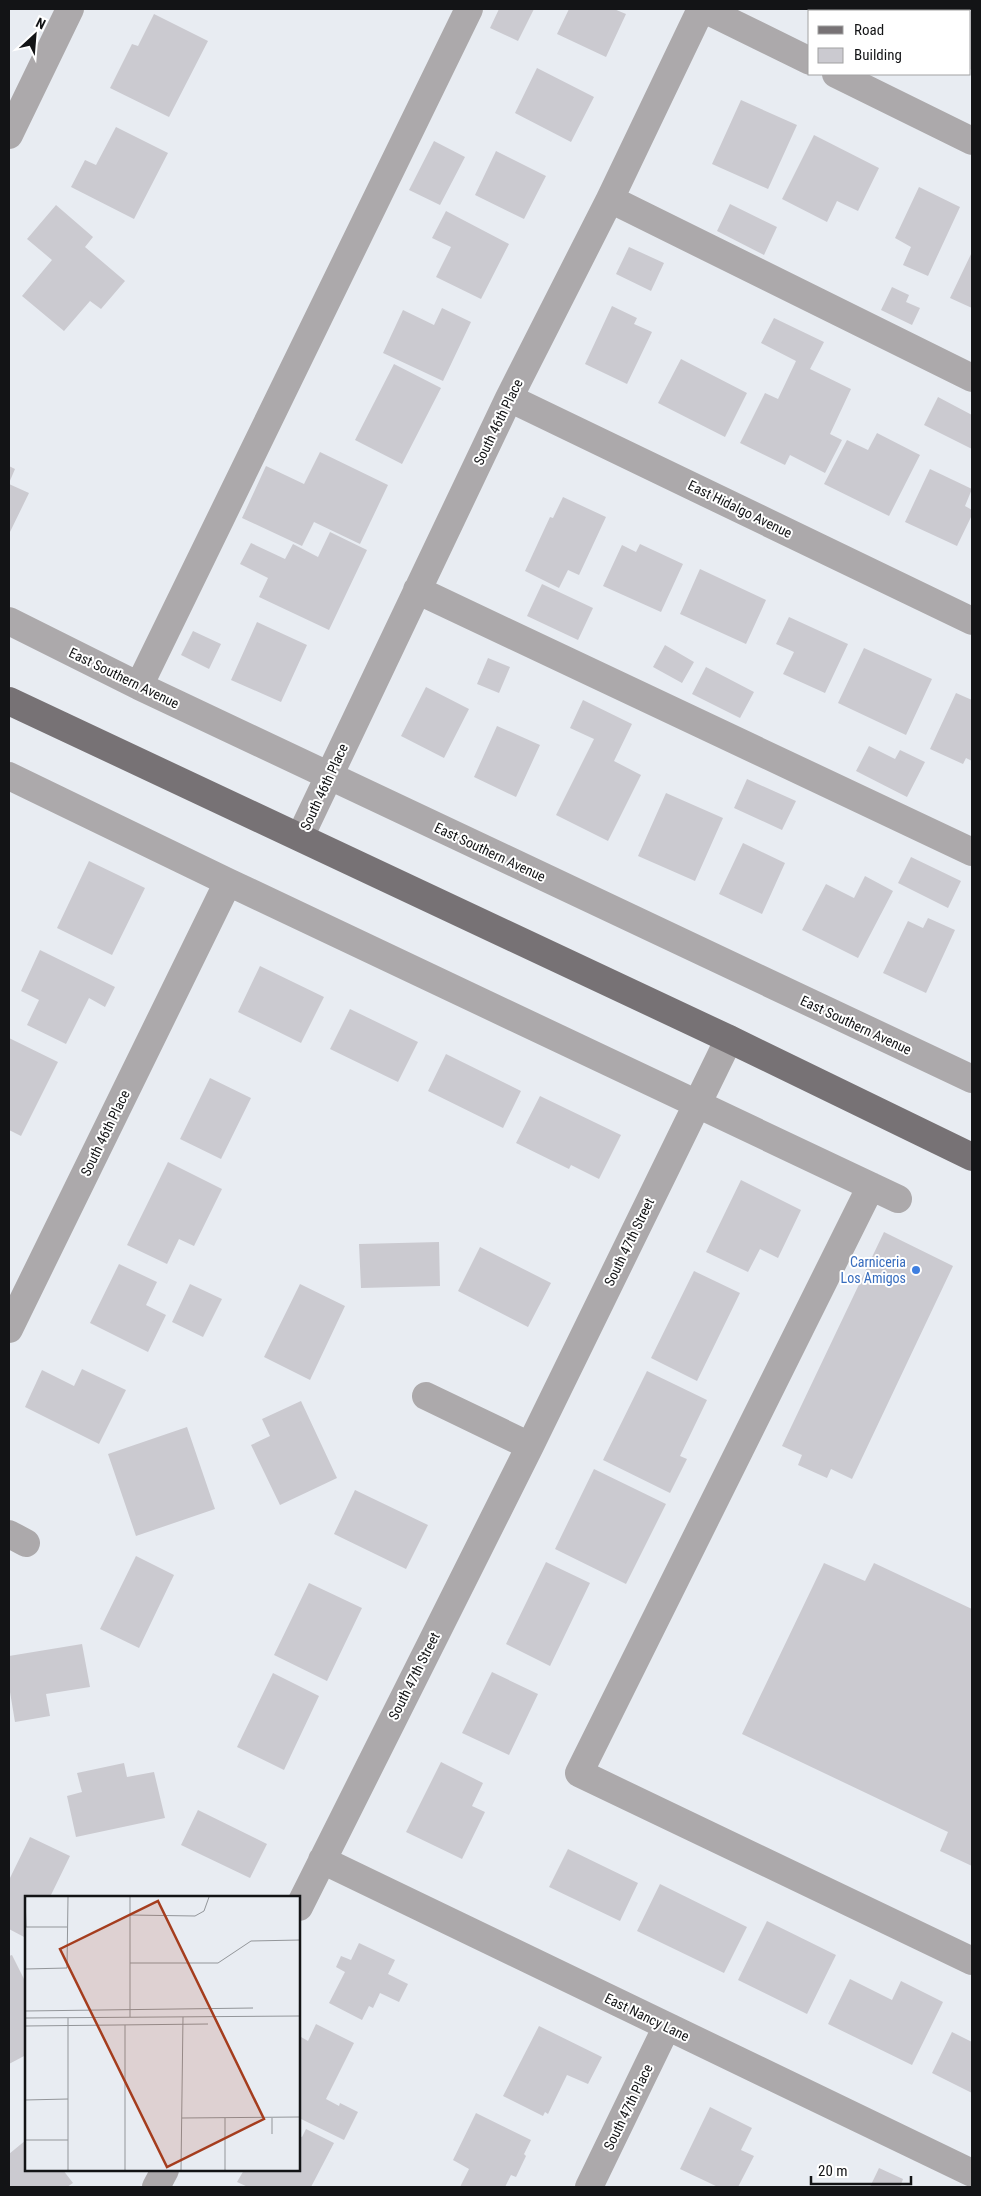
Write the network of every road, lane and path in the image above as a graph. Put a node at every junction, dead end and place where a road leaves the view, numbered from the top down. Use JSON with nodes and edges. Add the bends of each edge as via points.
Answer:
{"nodes":[{"id":1,"x":70,"y":9,"type":"edge"},
{"id":2,"x":469,"y":9,"type":"edge"},
{"id":3,"x":702,"y":9,"type":"edge"},
{"id":4,"x":808,"y":60,"type":"edge"},
{"id":5,"x":838,"y":75,"type":"edge"},
{"id":6,"x":9,"y":134,"type":"edge"},
{"id":7,"x":972,"y":141,"type":"edge"},
{"id":8,"x":610,"y":199,"type":"junction"},
{"id":9,"x":972,"y":378,"type":"edge"},
{"id":10,"x":508,"y":398,"type":"junction"},
{"id":11,"x":417,"y":590,"type":"junction"},
{"id":12,"x":972,"y":621,"type":"edge"},
{"id":13,"x":9,"y":622,"type":"edge"},
{"id":14,"x":139,"y":686,"type":"junction"},
{"id":15,"x":9,"y":700,"type":"edge"},
{"id":16,"x":9,"y":776,"type":"edge"},
{"id":17,"x":329,"y":776,"type":"junction"},
{"id":18,"x":300,"y":837,"type":"junction"},
{"id":19,"x":972,"y":852,"type":"edge"},
{"id":20,"x":228,"y":882,"type":"junction"},
{"id":21,"x":729,"y":1039,"type":"junction"},
{"id":22,"x":972,"y":1079,"type":"edge"},
{"id":23,"x":697,"y":1103,"type":"junction"},
{"id":24,"x":972,"y":1157,"type":"edge"},
{"id":25,"x":871,"y":1186,"type":"junction"},
{"id":26,"x":898,"y":1199,"type":"dead end"},
{"id":27,"x":9,"y":1329,"type":"edge"},
{"id":28,"x":426,"y":1396,"type":"dead end"},
{"id":29,"x":530,"y":1446,"type":"junction"},
{"id":30,"x":322,"y":1860,"type":"junction"},
{"id":31,"x":300,"y":1905,"type":"edge"},
{"id":32,"x":972,"y":1961,"type":"edge"},
{"id":33,"x":667,"y":2026,"type":"junction"},
{"id":34,"x":164,"y":2171,"type":"edge"},
{"id":35,"x":972,"y":2173,"type":"edge"},
{"id":36,"x":156,"y":2187,"type":"edge"},
{"id":37,"x":589,"y":2187,"type":"edge"}],
"edges":[{"from":1,"to":6,"type":"street"},
{"from":2,"to":14,"type":"street"},
{"from":3,"to":4,"type":"street"},
{"from":3,"to":8,"type":"street","name":"South 46th Place"},
{"from":5,"to":7,"type":"street"},
{"from":8,"to":9,"type":"street"},
{"from":8,"to":10,"type":"street","name":"South 46th Place"},
{"from":10,"to":11,"type":"street","name":"South 46th Place"},
{"from":10,"to":12,"type":"street","name":"East Hidalgo Avenue"},
{"from":11,"to":17,"type":"street","name":"South 46th Place"},
{"from":11,"to":19,"type":"street"},
{"from":13,"to":14,"type":"street","name":"East Southern Avenue"},
{"from":14,"to":17,"type":"street","name":"East Southern Avenue"},
{"from":15,"to":18,"type":"main road"},
{"from":16,"to":20,"type":"street"},
{"from":17,"to":18,"type":"street","name":"South 46th Place"},
{"from":17,"to":22,"type":"street","name":"East Southern Avenue"},
{"from":18,"to":21,"type":"main road"},
{"from":20,"to":23,"type":"street"},
{"from":20,"to":27,"type":"street","name":"South 46th Place"},
{"from":21,"to":23,"type":"street","name":"South 47th Street"},
{"from":21,"to":24,"type":"main road"},
{"from":23,"to":25,"type":"street"},
{"from":23,"to":29,"type":"street","name":"South 47th Street"},
{"from":25,"to":26,"type":"street"},
{"from":25,"to":32,"type":"street","via":[[579,1773]]},
{"from":28,"to":29,"type":"street"},
{"from":29,"to":30,"type":"street","name":"South 47th Street"},
{"from":30,"to":31,"type":"street","name":"South 47th Street"},
{"from":30,"to":33,"type":"street","name":"East Nancy Lane"},
{"from":33,"to":35,"type":"street","name":"East Nancy Lane"},
{"from":33,"to":37,"type":"street","name":"South 47th Place"},
{"from":34,"to":36,"type":"street"}]}
